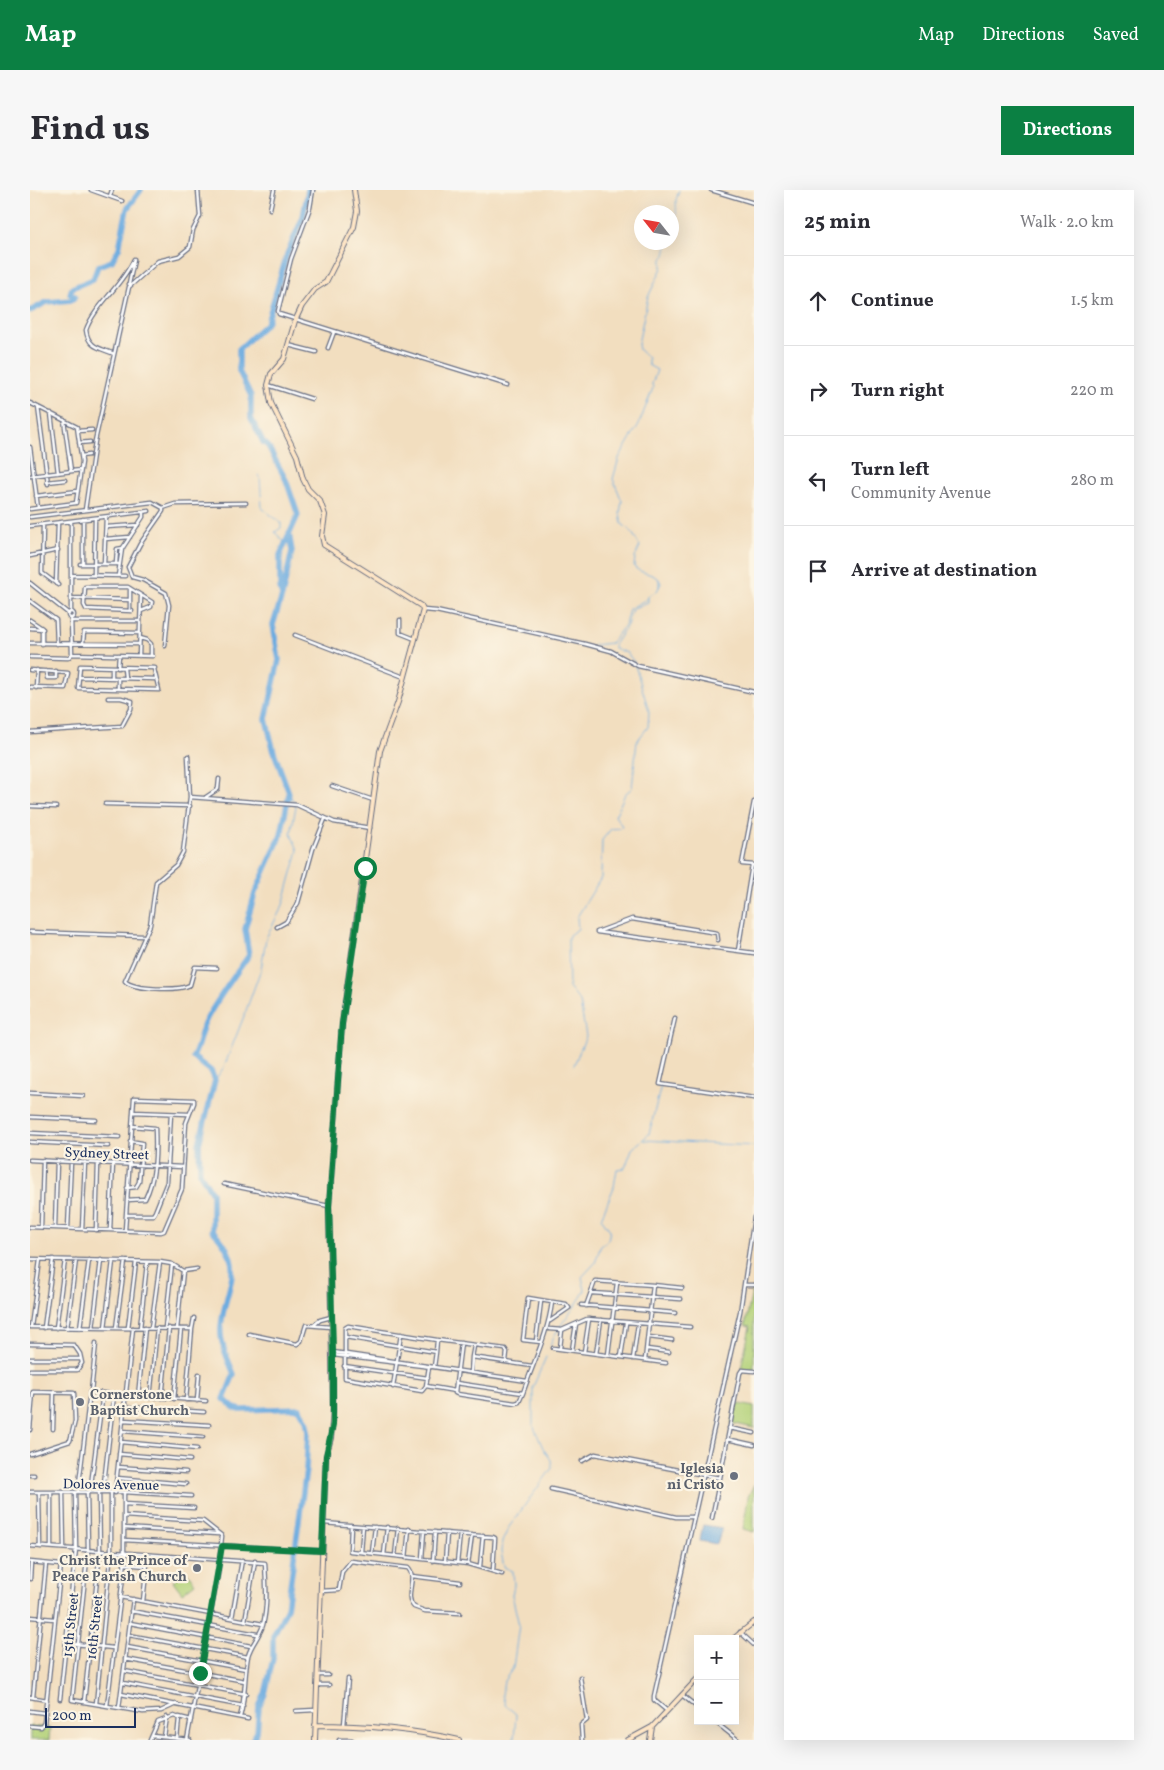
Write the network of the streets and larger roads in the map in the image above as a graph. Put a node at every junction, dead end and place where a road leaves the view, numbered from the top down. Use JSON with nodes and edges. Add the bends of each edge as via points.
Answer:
{"nodes":[{"id":1,"x":93,"y":190,"type":"edge"},
{"id":2,"x":112,"y":190,"type":"edge"},
{"id":3,"x":198,"y":190,"type":"edge"},
{"id":4,"x":274,"y":190,"type":"edge"},
{"id":5,"x":313,"y":190,"type":"edge"},
{"id":6,"x":354,"y":190,"type":"edge"},
{"id":7,"x":711,"y":190,"type":"edge"},
{"id":8,"x":110,"y":196,"type":"junction"},
{"id":9,"x":122,"y":201,"type":"dead end"},
{"id":10,"x":754,"y":203,"type":"edge"},
{"id":11,"x":270,"y":210,"type":"dead end"},
{"id":12,"x":129,"y":287,"type":"junction"},
{"id":13,"x":295,"y":320,"type":"junction"},
{"id":14,"x":334,"y":332,"type":"junction"},
{"id":15,"x":288,"y":345,"type":"junction"},
{"id":16,"x":328,"y":348,"type":"dead end"},
{"id":17,"x":316,"y":352,"type":"dead end"},
{"id":18,"x":114,"y":354,"type":"junction"},
{"id":19,"x":268,"y":385,"type":"junction"},
{"id":20,"x":508,"y":385,"type":"dead end"},
{"id":21,"x":312,"y":399,"type":"dead end"},
{"id":22,"x":30,"y":402,"type":"edge"},
{"id":23,"x":38,"y":407,"type":"junction"},
{"id":24,"x":51,"y":413,"type":"junction"},
{"id":25,"x":64,"y":420,"type":"junction"},
{"id":26,"x":92,"y":430,"type":"dead end"},
{"id":27,"x":78,"y":431,"type":"junction"},
{"id":28,"x":90,"y":442,"type":"dead end"},
{"id":29,"x":79,"y":443,"type":"junction"},
{"id":30,"x":30,"y":447,"type":"edge"},
{"id":31,"x":88,"y":454,"type":"dead end"},
{"id":32,"x":81,"y":456,"type":"junction"},
{"id":33,"x":31,"y":461,"type":"edge"},
{"id":34,"x":80,"y":470,"type":"junction"},
{"id":35,"x":71,"y":471,"type":"junction"},
{"id":36,"x":58,"y":473,"type":"junction"},
{"id":37,"x":46,"y":474,"type":"junction"},
{"id":38,"x":32,"y":476,"type":"edge"},
{"id":39,"x":65,"y":480,"type":"dead end"},
{"id":40,"x":78,"y":491,"type":"junction"},
{"id":41,"x":36,"y":496,"type":"junction"},
{"id":42,"x":246,"y":503,"type":"dead end"},
{"id":43,"x":38,"y":508,"type":"junction"},
{"id":44,"x":163,"y":508,"type":"junction"},
{"id":45,"x":30,"y":509,"type":"edge"},
{"id":46,"x":85,"y":510,"type":"junction"},
{"id":47,"x":149,"y":511,"type":"dead end"},
{"id":48,"x":143,"y":512,"type":"junction"},
{"id":49,"x":106,"y":517,"type":"junction"},
{"id":50,"x":30,"y":518,"type":"edge"},
{"id":51,"x":94,"y":518,"type":"junction"},
{"id":52,"x":83,"y":519,"type":"junction"},
{"id":53,"x":71,"y":521,"type":"junction"},
{"id":54,"x":58,"y":523,"type":"junction"},
{"id":55,"x":43,"y":525,"type":"junction"},
{"id":56,"x":138,"y":525,"type":"junction"},
{"id":57,"x":30,"y":526,"type":"edge"},
{"id":58,"x":106,"y":527,"type":"junction"},
{"id":59,"x":130,"y":537,"type":"junction"},
{"id":60,"x":105,"y":539,"type":"junction"},
{"id":61,"x":58,"y":550,"type":"junction"},
{"id":62,"x":44,"y":553,"type":"junction"},
{"id":63,"x":30,"y":556,"type":"edge"},
{"id":64,"x":94,"y":563,"type":"junction"},
{"id":65,"x":104,"y":564,"type":"junction"},
{"id":66,"x":117,"y":564,"type":"junction"},
{"id":67,"x":72,"y":575,"type":"junction"},
{"id":68,"x":94,"y":575,"type":"junction"},
{"id":69,"x":118,"y":576,"type":"junction"},
{"id":70,"x":125,"y":576,"type":"dead end"},
{"id":71,"x":30,"y":583,"type":"edge"},
{"id":72,"x":130,"y":589,"type":"junction"},
{"id":73,"x":141,"y":597,"type":"junction"},
{"id":74,"x":72,"y":598,"type":"junction"},
{"id":75,"x":84,"y":599,"type":"junction"},
{"id":76,"x":130,"y":600,"type":"junction"},
{"id":77,"x":30,"y":601,"type":"edge"},
{"id":78,"x":423,"y":610,"type":"junction"},
{"id":79,"x":141,"y":611,"type":"junction"},
{"id":80,"x":70,"y":613,"type":"junction"},
{"id":81,"x":71,"y":619,"type":"junction"},
{"id":82,"x":30,"y":620,"type":"edge"},
{"id":83,"x":400,"y":620,"type":"dead end"},
{"id":84,"x":140,"y":621,"type":"junction"},
{"id":85,"x":30,"y":628,"type":"edge"},
{"id":86,"x":42,"y":629,"type":"junction"},
{"id":87,"x":140,"y":633,"type":"junction"},
{"id":88,"x":295,"y":635,"type":"dead end"},
{"id":89,"x":140,"y":638,"type":"junction"},
{"id":90,"x":414,"y":639,"type":"junction"},
{"id":91,"x":30,"y":643,"type":"edge"},
{"id":92,"x":71,"y":643,"type":"junction"},
{"id":93,"x":83,"y":643,"type":"junction"},
{"id":94,"x":42,"y":644,"type":"junction"},
{"id":95,"x":57,"y":644,"type":"junction"},
{"id":96,"x":139,"y":644,"type":"junction"},
{"id":97,"x":165,"y":646,"type":"dead end"},
{"id":98,"x":72,"y":654,"type":"junction"},
{"id":99,"x":119,"y":655,"type":"junction"},
{"id":100,"x":139,"y":656,"type":"junction"},
{"id":101,"x":30,"y":657,"type":"edge"},
{"id":102,"x":112,"y":667,"type":"junction"},
{"id":103,"x":118,"y":668,"type":"junction"},
{"id":104,"x":124,"y":668,"type":"junction"},
{"id":105,"x":30,"y":670,"type":"edge"},
{"id":106,"x":37,"y":670,"type":"junction"},
{"id":107,"x":46,"y":670,"type":"junction"},
{"id":108,"x":56,"y":671,"type":"junction"},
{"id":109,"x":79,"y":677,"type":"junction"},
{"id":110,"x":405,"y":677,"type":"junction"},
{"id":111,"x":112,"y":678,"type":"junction"},
{"id":112,"x":125,"y":678,"type":"junction"},
{"id":113,"x":118,"y":679,"type":"junction"},
{"id":114,"x":156,"y":679,"type":"junction"},
{"id":115,"x":30,"y":688,"type":"edge"},
{"id":116,"x":36,"y":688,"type":"junction"},
{"id":117,"x":118,"y":689,"type":"junction"},
{"id":118,"x":754,"y":692,"type":"edge"},
{"id":119,"x":108,"y":698,"type":"dead end"},
{"id":120,"x":30,"y":732,"type":"edge"},
{"id":121,"x":188,"y":756,"type":"dead end"},
{"id":122,"x":219,"y":779,"type":"dead end"},
{"id":123,"x":332,"y":786,"type":"dead end"},
{"id":124,"x":190,"y":797,"type":"junction"},
{"id":125,"x":206,"y":797,"type":"junction"},
{"id":126,"x":375,"y":801,"type":"junction"},
{"id":127,"x":754,"y":802,"type":"edge"},
{"id":128,"x":105,"y":804,"type":"dead end"},
{"id":129,"x":30,"y":806,"type":"edge"},
{"id":130,"x":190,"y":806,"type":"junction"},
{"id":131,"x":56,"y":807,"type":"dead end"},
{"id":132,"x":325,"y":819,"type":"junction"},
{"id":133,"x":370,"y":828,"type":"junction"},
{"id":134,"x":753,"y":865,"type":"edge"},
{"id":135,"x":277,"y":927,"type":"dead end"},
{"id":136,"x":30,"y":932,"type":"edge"},
{"id":137,"x":144,"y":936,"type":"junction"},
{"id":138,"x":718,"y":940,"type":"dead end"},
{"id":139,"x":738,"y":951,"type":"junction"},
{"id":140,"x":754,"y":953,"type":"edge"},
{"id":141,"x":217,"y":968,"type":"dead end"},
{"id":142,"x":675,"y":1018,"type":"dead end"},
{"id":143,"x":30,"y":1093,"type":"edge"},
{"id":144,"x":83,"y":1096,"type":"dead end"},
{"id":145,"x":754,"y":1098,"type":"edge"},
{"id":146,"x":133,"y":1112,"type":"junction"},
{"id":147,"x":171,"y":1114,"type":"junction"},
{"id":148,"x":188,"y":1114,"type":"junction"},
{"id":149,"x":30,"y":1116,"type":"edge"},
{"id":150,"x":96,"y":1120,"type":"dead end"},
{"id":151,"x":132,"y":1126,"type":"junction"},
{"id":152,"x":30,"y":1133,"type":"edge"},
{"id":153,"x":119,"y":1137,"type":"dead end"},
{"id":154,"x":130,"y":1141,"type":"junction"},
{"id":155,"x":30,"y":1142,"type":"edge"},
{"id":156,"x":108,"y":1146,"type":"dead end"},
{"id":157,"x":30,"y":1160,"type":"edge"},
{"id":158,"x":43,"y":1160,"type":"junction"},
{"id":159,"x":57,"y":1161,"type":"junction"},
{"id":160,"x":71,"y":1162,"type":"junction"},
{"id":161,"x":85,"y":1162,"type":"junction"},
{"id":162,"x":113,"y":1162,"type":"junction"},
{"id":163,"x":98,"y":1163,"type":"junction"},
{"id":164,"x":128,"y":1163,"type":"junction"},
{"id":165,"x":141,"y":1165,"type":"junction"},
{"id":166,"x":154,"y":1165,"type":"junction"},
{"id":167,"x":168,"y":1165,"type":"junction"},
{"id":168,"x":183,"y":1167,"type":"junction"},
{"id":169,"x":224,"y":1184,"type":"dead end"},
{"id":170,"x":127,"y":1188,"type":"junction"},
{"id":171,"x":127,"y":1200,"type":"junction"},
{"id":172,"x":329,"y":1206,"type":"junction"},
{"id":173,"x":126,"y":1216,"type":"junction"},
{"id":174,"x":754,"y":1217,"type":"edge"},
{"id":175,"x":30,"y":1227,"type":"edge"},
{"id":176,"x":41,"y":1227,"type":"junction"},
{"id":177,"x":54,"y":1227,"type":"junction"},
{"id":178,"x":68,"y":1228,"type":"junction"},
{"id":179,"x":82,"y":1229,"type":"junction"},
{"id":180,"x":96,"y":1230,"type":"junction"},
{"id":181,"x":110,"y":1230,"type":"junction"},
{"id":182,"x":125,"y":1230,"type":"junction"},
{"id":183,"x":30,"y":1259,"type":"edge"},
{"id":184,"x":40,"y":1259,"type":"junction"},
{"id":185,"x":52,"y":1259,"type":"junction"},
{"id":186,"x":64,"y":1260,"type":"junction"},
{"id":187,"x":76,"y":1260,"type":"junction"},
{"id":188,"x":89,"y":1260,"type":"junction"},
{"id":189,"x":101,"y":1260,"type":"junction"},
{"id":190,"x":113,"y":1260,"type":"junction"},
{"id":191,"x":124,"y":1260,"type":"junction"},
{"id":192,"x":136,"y":1262,"type":"junction"},
{"id":193,"x":147,"y":1262,"type":"junction"},
{"id":194,"x":160,"y":1262,"type":"junction"},
{"id":195,"x":172,"y":1264,"type":"junction"},
{"id":196,"x":197,"y":1269,"type":"dead end"},
{"id":197,"x":183,"y":1271,"type":"junction"},
{"id":198,"x":617,"y":1283,"type":"junction"},
{"id":199,"x":653,"y":1285,"type":"junction"},
{"id":200,"x":744,"y":1285,"type":"junction"},
{"id":201,"x":754,"y":1285,"type":"edge"},
{"id":202,"x":682,"y":1288,"type":"dead end"},
{"id":203,"x":592,"y":1293,"type":"junction"},
{"id":204,"x":616,"y":1295,"type":"junction"},
{"id":205,"x":652,"y":1298,"type":"junction"},
{"id":206,"x":681,"y":1299,"type":"dead end"},
{"id":207,"x":540,"y":1301,"type":"junction"},
{"id":208,"x":552,"y":1302,"type":"junction"},
{"id":209,"x":581,"y":1305,"type":"dead end"},
{"id":210,"x":586,"y":1306,"type":"junction"},
{"id":211,"x":615,"y":1308,"type":"junction"},
{"id":212,"x":652,"y":1312,"type":"junction"},
{"id":213,"x":675,"y":1313,"type":"dead end"},
{"id":214,"x":332,"y":1317,"type":"junction"},
{"id":215,"x":194,"y":1318,"type":"dead end"},
{"id":216,"x":589,"y":1320,"type":"junction"},
{"id":217,"x":601,"y":1320,"type":"junction"},
{"id":218,"x":550,"y":1321,"type":"junction"},
{"id":219,"x":614,"y":1322,"type":"junction"},
{"id":220,"x":626,"y":1323,"type":"junction"},
{"id":221,"x":576,"y":1324,"type":"junction"},
{"id":222,"x":638,"y":1324,"type":"junction"},
{"id":223,"x":314,"y":1325,"type":"junction"},
{"id":224,"x":651,"y":1325,"type":"junction"},
{"id":225,"x":31,"y":1327,"type":"edge"},
{"id":226,"x":333,"y":1327,"type":"junction"},
{"id":227,"x":690,"y":1327,"type":"dead end"},
{"id":228,"x":44,"y":1328,"type":"junction"},
{"id":229,"x":56,"y":1328,"type":"junction"},
{"id":230,"x":67,"y":1328,"type":"junction"},
{"id":231,"x":80,"y":1328,"type":"junction"},
{"id":232,"x":93,"y":1328,"type":"junction"},
{"id":233,"x":105,"y":1328,"type":"junction"},
{"id":234,"x":116,"y":1328,"type":"junction"},
{"id":235,"x":128,"y":1328,"type":"junction"},
{"id":236,"x":133,"y":1328,"type":"junction"},
{"id":237,"x":140,"y":1328,"type":"junction"},
{"id":238,"x":145,"y":1328,"type":"junction"},
{"id":239,"x":152,"y":1328,"type":"junction"},
{"id":240,"x":157,"y":1328,"type":"junction"},
{"id":241,"x":165,"y":1328,"type":"junction"},
{"id":242,"x":169,"y":1328,"type":"junction"},
{"id":243,"x":177,"y":1328,"type":"junction"},
{"id":244,"x":181,"y":1329,"type":"junction"},
{"id":245,"x":192,"y":1329,"type":"junction"},
{"id":246,"x":548,"y":1329,"type":"junction"},
{"id":247,"x":561,"y":1330,"type":"junction"},
{"id":248,"x":249,"y":1334,"type":"dead end"},
{"id":249,"x":401,"y":1334,"type":"junction"},
{"id":250,"x":344,"y":1337,"type":"junction"},
{"id":251,"x":649,"y":1337,"type":"junction"},
{"id":252,"x":437,"y":1340,"type":"junction"},
{"id":253,"x":672,"y":1340,"type":"dead end"},
{"id":254,"x":536,"y":1342,"type":"junction"},
{"id":255,"x":541,"y":1342,"type":"junction"},
{"id":256,"x":96,"y":1343,"type":"dead end"},
{"id":257,"x":461,"y":1343,"type":"junction"},
{"id":258,"x":30,"y":1344,"type":"edge"},
{"id":259,"x":474,"y":1346,"type":"junction"},
{"id":260,"x":399,"y":1347,"type":"junction"},
{"id":261,"x":553,"y":1348,"type":"dead end"},
{"id":262,"x":560,"y":1348,"type":"junction"},
{"id":263,"x":647,"y":1349,"type":"junction"},
{"id":264,"x":572,"y":1350,"type":"junction"},
{"id":265,"x":436,"y":1352,"type":"junction"},
{"id":266,"x":584,"y":1352,"type":"junction"},
{"id":267,"x":669,"y":1352,"type":"dead end"},
{"id":268,"x":333,"y":1353,"type":"junction"},
{"id":269,"x":344,"y":1354,"type":"junction"},
{"id":270,"x":596,"y":1354,"type":"junction"},
{"id":271,"x":608,"y":1355,"type":"junction"},
{"id":272,"x":472,"y":1357,"type":"junction"},
{"id":273,"x":621,"y":1357,"type":"junction"},
{"id":274,"x":30,"y":1358,"type":"edge"},
{"id":275,"x":82,"y":1359,"type":"junction"},
{"id":276,"x":633,"y":1359,"type":"junction"},
{"id":277,"x":645,"y":1360,"type":"junction"},
{"id":278,"x":506,"y":1361,"type":"junction"},
{"id":279,"x":397,"y":1362,"type":"junction"},
{"id":280,"x":666,"y":1364,"type":"dead end"},
{"id":281,"x":344,"y":1366,"type":"junction"},
{"id":282,"x":533,"y":1366,"type":"junction"},
{"id":283,"x":431,"y":1367,"type":"junction"},
{"id":284,"x":30,"y":1370,"type":"edge"},
{"id":285,"x":457,"y":1370,"type":"junction"},
{"id":286,"x":754,"y":1371,"type":"edge"},
{"id":287,"x":470,"y":1372,"type":"junction"},
{"id":288,"x":199,"y":1374,"type":"dead end"},
{"id":289,"x":395,"y":1374,"type":"junction"},
{"id":290,"x":428,"y":1378,"type":"junction"},
{"id":291,"x":527,"y":1381,"type":"junction"},
{"id":292,"x":456,"y":1383,"type":"junction"},
{"id":293,"x":426,"y":1386,"type":"junction"},
{"id":294,"x":393,"y":1387,"type":"junction"},
{"id":295,"x":455,"y":1391,"type":"junction"},
{"id":296,"x":31,"y":1392,"type":"edge"},
{"id":297,"x":54,"y":1392,"type":"junction"},
{"id":298,"x":90,"y":1392,"type":"junction"},
{"id":299,"x":102,"y":1393,"type":"junction"},
{"id":300,"x":523,"y":1393,"type":"junction"},
{"id":301,"x":114,"y":1394,"type":"junction"},
{"id":302,"x":126,"y":1396,"type":"junction"},
{"id":303,"x":138,"y":1396,"type":"junction"},
{"id":304,"x":150,"y":1398,"type":"junction"},
{"id":305,"x":162,"y":1398,"type":"junction"},
{"id":306,"x":174,"y":1399,"type":"junction"},
{"id":307,"x":186,"y":1400,"type":"junction"},
{"id":308,"x":197,"y":1401,"type":"junction"},
{"id":309,"x":206,"y":1401,"type":"dead end"},
{"id":310,"x":124,"y":1408,"type":"junction"},
{"id":311,"x":204,"y":1412,"type":"dead end"},
{"id":312,"x":123,"y":1420,"type":"junction"},
{"id":313,"x":209,"y":1425,"type":"dead end"},
{"id":314,"x":729,"y":1428,"type":"junction"},
{"id":315,"x":52,"y":1429,"type":"dead end"},
{"id":316,"x":30,"y":1430,"type":"edge"},
{"id":317,"x":122,"y":1431,"type":"junction"},
{"id":318,"x":754,"y":1433,"type":"edge"},
{"id":319,"x":203,"y":1437,"type":"dead end"},
{"id":320,"x":727,"y":1439,"type":"junction"},
{"id":321,"x":121,"y":1442,"type":"junction"},
{"id":322,"x":754,"y":1445,"type":"edge"},
{"id":323,"x":197,"y":1449,"type":"dead end"},
{"id":324,"x":30,"y":1454,"type":"edge"},
{"id":325,"x":119,"y":1454,"type":"junction"},
{"id":326,"x":190,"y":1460,"type":"dead end"},
{"id":327,"x":582,"y":1461,"type":"dead end"},
{"id":328,"x":118,"y":1467,"type":"junction"},
{"id":329,"x":186,"y":1472,"type":"dead end"},
{"id":330,"x":30,"y":1475,"type":"edge"},
{"id":331,"x":34,"y":1475,"type":"dead end"},
{"id":332,"x":703,"y":1475,"type":"junction"},
{"id":333,"x":117,"y":1478,"type":"junction"},
{"id":334,"x":720,"y":1478,"type":"junction"},
{"id":335,"x":186,"y":1484,"type":"dead end"},
{"id":336,"x":551,"y":1489,"type":"dead end"},
{"id":337,"x":30,"y":1492,"type":"edge"},
{"id":338,"x":40,"y":1492,"type":"junction"},
{"id":339,"x":51,"y":1492,"type":"junction"},
{"id":340,"x":63,"y":1492,"type":"junction"},
{"id":341,"x":77,"y":1492,"type":"junction"},
{"id":342,"x":89,"y":1492,"type":"junction"},
{"id":343,"x":101,"y":1492,"type":"junction"},
{"id":344,"x":124,"y":1492,"type":"junction"},
{"id":345,"x":113,"y":1493,"type":"junction"},
{"id":346,"x":191,"y":1496,"type":"dead end"},
{"id":347,"x":124,"y":1504,"type":"junction"},
{"id":348,"x":194,"y":1508,"type":"dead end"},
{"id":349,"x":124,"y":1516,"type":"junction"},
{"id":350,"x":694,"y":1517,"type":"junction"},
{"id":351,"x":712,"y":1518,"type":"dead end"},
{"id":352,"x":324,"y":1523,"type":"junction"},
{"id":353,"x":352,"y":1525,"type":"junction"},
{"id":354,"x":363,"y":1526,"type":"junction"},
{"id":355,"x":375,"y":1527,"type":"junction"},
{"id":356,"x":386,"y":1527,"type":"junction"},
{"id":357,"x":124,"y":1528,"type":"junction"},
{"id":358,"x":398,"y":1528,"type":"junction"},
{"id":359,"x":409,"y":1529,"type":"junction"},
{"id":360,"x":424,"y":1531,"type":"junction"},
{"id":361,"x":435,"y":1532,"type":"junction"},
{"id":362,"x":447,"y":1533,"type":"junction"},
{"id":363,"x":220,"y":1534,"type":"junction"},
{"id":364,"x":460,"y":1534,"type":"junction"},
{"id":365,"x":472,"y":1535,"type":"junction"},
{"id":366,"x":483,"y":1535,"type":"junction"},
{"id":367,"x":124,"y":1540,"type":"junction"},
{"id":368,"x":30,"y":1546,"type":"edge"},
{"id":369,"x":51,"y":1546,"type":"junction"},
{"id":370,"x":222,"y":1546,"type":"junction"},
{"id":371,"x":40,"y":1547,"type":"junction"},
{"id":372,"x":64,"y":1548,"type":"junction"},
{"id":373,"x":76,"y":1549,"type":"junction"},
{"id":374,"x":88,"y":1550,"type":"junction"},
{"id":375,"x":100,"y":1551,"type":"junction"},
{"id":376,"x":111,"y":1551,"type":"junction"},
{"id":377,"x":322,"y":1551,"type":"junction"},
{"id":378,"x":361,"y":1552,"type":"junction"},
{"id":379,"x":125,"y":1553,"type":"junction"},
{"id":380,"x":372,"y":1553,"type":"junction"},
{"id":381,"x":148,"y":1554,"type":"junction"},
{"id":382,"x":384,"y":1555,"type":"junction"},
{"id":383,"x":395,"y":1556,"type":"junction"},
{"id":384,"x":406,"y":1558,"type":"junction"},
{"id":385,"x":221,"y":1559,"type":"junction"},
{"id":386,"x":422,"y":1559,"type":"junction"},
{"id":387,"x":242,"y":1560,"type":"junction"},
{"id":388,"x":255,"y":1561,"type":"junction"},
{"id":389,"x":433,"y":1561,"type":"junction"},
{"id":390,"x":31,"y":1562,"type":"edge"},
{"id":391,"x":445,"y":1562,"type":"junction"},
{"id":392,"x":457,"y":1563,"type":"junction"},
{"id":393,"x":46,"y":1564,"type":"junction"},
{"id":394,"x":124,"y":1564,"type":"junction"},
{"id":395,"x":468,"y":1564,"type":"junction"},
{"id":396,"x":146,"y":1566,"type":"junction"},
{"id":397,"x":480,"y":1566,"type":"junction"},
{"id":398,"x":493,"y":1570,"type":"junction"},
{"id":399,"x":502,"y":1574,"type":"dead end"},
{"id":400,"x":411,"y":1576,"type":"junction"},
{"id":401,"x":30,"y":1579,"type":"edge"},
{"id":402,"x":460,"y":1582,"type":"dead end"},
{"id":403,"x":321,"y":1591,"type":"junction"},
{"id":404,"x":120,"y":1597,"type":"junction"},
{"id":405,"x":133,"y":1599,"type":"junction"},
{"id":406,"x":143,"y":1601,"type":"junction"},
{"id":407,"x":131,"y":1611,"type":"junction"},
{"id":408,"x":210,"y":1613,"type":"junction"},
{"id":409,"x":460,"y":1614,"type":"dead end"},
{"id":410,"x":30,"y":1617,"type":"edge"},
{"id":411,"x":41,"y":1618,"type":"junction"},
{"id":412,"x":232,"y":1618,"type":"junction"},
{"id":413,"x":55,"y":1619,"type":"junction"},
{"id":414,"x":245,"y":1620,"type":"junction"},
{"id":415,"x":754,"y":1622,"type":"edge"},
{"id":416,"x":130,"y":1623,"type":"junction"},
{"id":417,"x":263,"y":1624,"type":"junction"},
{"id":418,"x":208,"y":1626,"type":"junction"},
{"id":419,"x":740,"y":1632,"type":"junction"},
{"id":420,"x":257,"y":1634,"type":"junction"},
{"id":421,"x":129,"y":1635,"type":"junction"},
{"id":422,"x":737,"y":1635,"type":"edge"},
{"id":423,"x":207,"y":1637,"type":"junction"},
{"id":424,"x":66,"y":1643,"type":"junction"},
{"id":425,"x":78,"y":1644,"type":"junction"},
{"id":426,"x":90,"y":1645,"type":"junction"},
{"id":427,"x":754,"y":1645,"type":"edge"},
{"id":428,"x":251,"y":1646,"type":"junction"},
{"id":429,"x":102,"y":1647,"type":"junction"},
{"id":430,"x":127,"y":1647,"type":"junction"},
{"id":431,"x":113,"y":1648,"type":"junction"},
{"id":432,"x":204,"y":1649,"type":"junction"},
{"id":433,"x":248,"y":1657,"type":"junction"},
{"id":434,"x":126,"y":1658,"type":"junction"},
{"id":435,"x":202,"y":1660,"type":"junction"},
{"id":436,"x":246,"y":1669,"type":"junction"},
{"id":437,"x":124,"y":1670,"type":"junction"},
{"id":438,"x":200,"y":1673,"type":"junction"},
{"id":439,"x":316,"y":1675,"type":"junction"},
{"id":440,"x":328,"y":1675,"type":"dead end"},
{"id":441,"x":580,"y":1677,"type":"dead end"},
{"id":442,"x":348,"y":1679,"type":"dead end"},
{"id":443,"x":696,"y":1680,"type":"edge"},
{"id":444,"x":123,"y":1682,"type":"junction"},
{"id":445,"x":245,"y":1682,"type":"junction"},
{"id":446,"x":199,"y":1685,"type":"junction"},
{"id":447,"x":316,"y":1685,"type":"junction"},
{"id":448,"x":329,"y":1685,"type":"dead end"},
{"id":449,"x":121,"y":1694,"type":"junction"},
{"id":450,"x":246,"y":1694,"type":"junction"},
{"id":451,"x":682,"y":1695,"type":"junction"},
{"id":452,"x":196,"y":1696,"type":"junction"},
{"id":453,"x":31,"y":1697,"type":"edge"},
{"id":454,"x":60,"y":1699,"type":"dead end"},
{"id":455,"x":47,"y":1700,"type":"junction"},
{"id":456,"x":84,"y":1702,"type":"junction"},
{"id":457,"x":96,"y":1704,"type":"junction"},
{"id":458,"x":176,"y":1704,"type":"junction"},
{"id":459,"x":694,"y":1705,"type":"edge"},
{"id":460,"x":107,"y":1706,"type":"junction"},
{"id":461,"x":243,"y":1706,"type":"junction"},
{"id":462,"x":119,"y":1708,"type":"junction"},
{"id":463,"x":194,"y":1708,"type":"junction"},
{"id":464,"x":315,"y":1710,"type":"junction"},
{"id":465,"x":666,"y":1710,"type":"junction"},
{"id":466,"x":30,"y":1711,"type":"edge"},
{"id":467,"x":296,"y":1711,"type":"dead end"},
{"id":468,"x":46,"y":1713,"type":"junction"},
{"id":469,"x":167,"y":1717,"type":"junction"},
{"id":470,"x":179,"y":1717,"type":"junction"},
{"id":471,"x":240,"y":1717,"type":"junction"},
{"id":472,"x":248,"y":1719,"type":"dead end"},
{"id":473,"x":191,"y":1720,"type":"junction"},
{"id":474,"x":315,"y":1725,"type":"junction"},
{"id":475,"x":344,"y":1725,"type":"junction"},
{"id":476,"x":719,"y":1725,"type":"edge"},
{"id":477,"x":30,"y":1726,"type":"edge"},
{"id":478,"x":652,"y":1726,"type":"junction"},
{"id":479,"x":152,"y":1736,"type":"junction"},
{"id":480,"x":164,"y":1737,"type":"junction"},
{"id":481,"x":177,"y":1738,"type":"junction"},
{"id":482,"x":441,"y":1738,"type":"edge"},
{"id":483,"x":150,"y":1740,"type":"edge"},
{"id":484,"x":188,"y":1740,"type":"edge"},
{"id":485,"x":314,"y":1740,"type":"edge"},
{"id":486,"x":339,"y":1740,"type":"edge"},
{"id":487,"x":351,"y":1740,"type":"edge"},
{"id":488,"x":459,"y":1740,"type":"edge"},
{"id":489,"x":582,"y":1740,"type":"edge"},
{"id":490,"x":628,"y":1740,"type":"edge"},
{"id":491,"x":650,"y":1740,"type":"edge"},
{"id":492,"x":738,"y":1740,"type":"edge"}],
"edges":[{"from":1,"to":8,"type":"street"},
{"from":2,"to":8,"type":"street"},
{"from":3,"to":12,"type":"street","via":[[200,216],[190,247],[179,256],[158,261]]},
{"from":4,"to":11,"type":"street"},
{"from":5,"to":13,"type":"street","via":[[278,310],[279,314]]},
{"from":6,"to":13,"type":"street","via":[[354,227],[326,282],[308,297]]},
{"from":7,"to":10,"type":"street"},
{"from":8,"to":9,"type":"street"},
{"from":12,"to":18,"type":"street"},
{"from":12,"to":18,"type":"street","via":[[134,259],[117,288],[93,315],[86,330],[98,350]]},
{"from":13,"to":14,"type":"street"},
{"from":13,"to":15,"type":"street"},
{"from":14,"to":16,"type":"street"},
{"from":14,"to":20,"type":"street"},
{"from":15,"to":17,"type":"street"},
{"from":15,"to":19,"type":"street","via":[[284,359],[271,374]]},
{"from":18,"to":46,"type":"street","via":[[94,441]]},
{"from":19,"to":21,"type":"street"},
{"from":19,"to":78,"type":"street","via":[[271,403],[293,447],[303,479],[320,501],[325,515],[324,545]]},
{"from":22,"to":23,"type":"street"},
{"from":23,"to":24,"type":"street"},
{"from":23,"to":37,"type":"street"},
{"from":24,"to":25,"type":"street"},
{"from":24,"to":36,"type":"street"},
{"from":25,"to":27,"type":"street","via":[[77,427]]},
{"from":25,"to":35,"type":"street"},
{"from":26,"to":27,"type":"street"},
{"from":27,"to":29,"type":"street"},
{"from":28,"to":29,"type":"street"},
{"from":29,"to":32,"type":"street"},
{"from":30,"to":33,"type":"street"},
{"from":31,"to":32,"type":"street"},
{"from":32,"to":34,"type":"street"},
{"from":33,"to":38,"type":"street"},
{"from":34,"to":35,"type":"street"},
{"from":34,"to":40,"type":"street"},
{"from":35,"to":36,"type":"street"},
{"from":36,"to":37,"type":"street"},
{"from":37,"to":38,"type":"street"},
{"from":37,"to":39,"type":"street","via":[[48,483]]},
{"from":38,"to":41,"type":"street"},
{"from":40,"to":41,"type":"street"},
{"from":40,"to":43,"type":"street","via":[[76,503]]},
{"from":41,"to":43,"type":"street"},
{"from":42,"to":44,"type":"street","via":[[175,504]]},
{"from":43,"to":45,"type":"street"},
{"from":44,"to":46,"type":"street","via":[[152,502]]},
{"from":44,"to":97,"type":"street","via":[[128,567],[132,577],[166,593],[169,605]]},
{"from":46,"to":50,"type":"street"},
{"from":47,"to":48,"type":"street"},
{"from":48,"to":49,"type":"street"},
{"from":48,"to":56,"type":"street"},
{"from":49,"to":51,"type":"street"},
{"from":49,"to":58,"type":"street"},
{"from":51,"to":52,"type":"street"},
{"from":51,"to":64,"type":"street"},
{"from":52,"to":53,"type":"street"},
{"from":52,"to":64,"type":"street","via":[[81,564]]},
{"from":53,"to":54,"type":"street"},
{"from":53,"to":67,"type":"street"},
{"from":54,"to":55,"type":"street"},
{"from":54,"to":61,"type":"street"},
{"from":55,"to":57,"type":"street"},
{"from":55,"to":62,"type":"street"},
{"from":56,"to":58,"type":"street"},
{"from":56,"to":59,"type":"street"},
{"from":58,"to":60,"type":"street"},
{"from":59,"to":60,"type":"street"},
{"from":59,"to":66,"type":"street"},
{"from":60,"to":65,"type":"street"},
{"from":61,"to":62,"type":"street"},
{"from":61,"to":62,"type":"street","via":[[57,585],[43,575]]},
{"from":62,"to":63,"type":"street"},
{"from":64,"to":65,"type":"street"},
{"from":64,"to":68,"type":"street"},
{"from":65,"to":66,"type":"street"},
{"from":66,"to":69,"type":"street"},
{"from":67,"to":68,"type":"street"},
{"from":67,"to":74,"type":"street"},
{"from":68,"to":69,"type":"street"},
{"from":69,"to":70,"type":"street"},
{"from":71,"to":80,"type":"street"},
{"from":72,"to":73,"type":"street"},
{"from":72,"to":75,"type":"street","via":[[85,587]]},
{"from":72,"to":76,"type":"street"},
{"from":73,"to":79,"type":"street"},
{"from":73,"to":79,"type":"street","via":[[152,603]]},
{"from":74,"to":75,"type":"street"},
{"from":74,"to":80,"type":"street"},
{"from":75,"to":76,"type":"street"},
{"from":75,"to":76,"type":"street","via":[[86,609],[131,611]]},
{"from":77,"to":95,"type":"street","via":[[56,620]]},
{"from":78,"to":90,"type":"street"},
{"from":78,"to":118,"type":"street","via":[[585,644],[612,651],[638,666]]},
{"from":79,"to":84,"type":"street"},
{"from":80,"to":81,"type":"street","via":[[74,615]]},
{"from":81,"to":84,"type":"street"},
{"from":81,"to":92,"type":"street"},
{"from":82,"to":86,"type":"street"},
{"from":83,"to":90,"type":"street","via":[[400,633]]},
{"from":84,"to":87,"type":"street"},
{"from":85,"to":86,"type":"street"},
{"from":86,"to":94,"type":"street"},
{"from":87,"to":89,"type":"street"},
{"from":87,"to":93,"type":"street","via":[[84,632]]},
{"from":88,"to":110,"type":"street"},
{"from":89,"to":96,"type":"street"},
{"from":89,"to":100,"type":"street","via":[[151,644],[152,656]]},
{"from":90,"to":110,"type":"street"},
{"from":91,"to":94,"type":"street"},
{"from":92,"to":93,"type":"street"},
{"from":92,"to":95,"type":"street"},
{"from":92,"to":98,"type":"street"},
{"from":93,"to":96,"type":"street"},
{"from":94,"to":95,"type":"street"},
{"from":96,"to":100,"type":"street"},
{"from":98,"to":99,"type":"street"},
{"from":98,"to":101,"type":"street","via":[[68,658]]},
{"from":99,"to":100,"type":"street"},
{"from":99,"to":103,"type":"street"},
{"from":102,"to":103,"type":"street"},
{"from":102,"to":109,"type":"street","via":[[80,666]]},
{"from":102,"to":111,"type":"street"},
{"from":103,"to":104,"type":"street"},
{"from":104,"to":112,"type":"street"},
{"from":104,"to":114,"type":"street","via":[[154,668]]},
{"from":105,"to":106,"type":"street"},
{"from":106,"to":107,"type":"street"},
{"from":106,"to":116,"type":"street"},
{"from":107,"to":108,"type":"street"},
{"from":107,"to":108,"type":"street","via":[[47,678],[56,678]]},
{"from":108,"to":116,"type":"street","via":[[68,673],[67,688]]},
{"from":109,"to":111,"type":"street"},
{"from":109,"to":117,"type":"street","via":[[79,689]]},
{"from":110,"to":126,"type":"street","via":[[380,751]]},
{"from":111,"to":113,"type":"street"},
{"from":112,"to":113,"type":"street"},
{"from":112,"to":114,"type":"street"},
{"from":113,"to":117,"type":"street"},
{"from":114,"to":117,"type":"street","via":[[159,690]]},
{"from":115,"to":116,"type":"street"},
{"from":119,"to":120,"type":"street","via":[[132,701],[122,726]]},
{"from":121,"to":124,"type":"street"},
{"from":122,"to":125,"type":"street","via":[[218,789]]},
{"from":123,"to":126,"type":"street"},
{"from":124,"to":125,"type":"street"},
{"from":124,"to":130,"type":"street"},
{"from":125,"to":132,"type":"street","via":[[298,805]]},
{"from":126,"to":133,"type":"street"},
{"from":127,"to":134,"type":"street","via":[[742,864]]},
{"from":128,"to":130,"type":"street"},
{"from":129,"to":131,"type":"street"},
{"from":130,"to":137,"type":"street","via":[[183,852],[176,865],[156,882],[150,925]]},
{"from":132,"to":133,"type":"street"},
{"from":132,"to":135,"type":"street","via":[[298,903],[286,922]]},
{"from":133,"to":172,"type":"street","via":[[342,1024]]},
{"from":134,"to":139,"type":"street"},
{"from":136,"to":137,"type":"street"},
{"from":137,"to":141,"type":"street","via":[[125,981],[128,984],[183,988],[190,985],[194,967]]},
{"from":138,"to":139,"type":"street","via":[[717,933],[632,919],[598,932]]},
{"from":139,"to":140,"type":"street"},
{"from":142,"to":145,"type":"street","via":[[660,1084]]},
{"from":143,"to":144,"type":"street"},
{"from":146,"to":147,"type":"street"},
{"from":146,"to":148,"type":"street","via":[[135,1097],[194,1100]]},
{"from":146,"to":151,"type":"street"},
{"from":147,"to":148,"type":"street"},
{"from":147,"to":167,"type":"street"},
{"from":148,"to":168,"type":"street"},
{"from":149,"to":150,"type":"street"},
{"from":151,"to":154,"type":"street"},
{"from":151,"to":166,"type":"street","via":[[156,1128]]},
{"from":152,"to":153,"type":"street"},
{"from":154,"to":164,"type":"street"},
{"from":154,"to":165,"type":"street","via":[[142,1142]]},
{"from":155,"to":156,"type":"street"},
{"from":157,"to":158,"type":"street","name":"Sydney Street"},
{"from":158,"to":159,"type":"street","name":"Sydney Street"},
{"from":158,"to":176,"type":"street"},
{"from":159,"to":160,"type":"street","name":"Sydney Street"},
{"from":159,"to":177,"type":"street"},
{"from":160,"to":161,"type":"street","name":"Sydney Street"},
{"from":160,"to":178,"type":"street"},
{"from":161,"to":163,"type":"street","name":"Sydney Street"},
{"from":161,"to":179,"type":"street"},
{"from":162,"to":163,"type":"street","name":"Sydney Street"},
{"from":162,"to":164,"type":"street","name":"Sydney Street"},
{"from":162,"to":181,"type":"street"},
{"from":163,"to":180,"type":"street"},
{"from":164,"to":165,"type":"street","name":"Sydney Street"},
{"from":164,"to":170,"type":"street"},
{"from":165,"to":166,"type":"street","name":"Sydney Street"},
{"from":165,"to":170,"type":"street","via":[[138,1185]]},
{"from":166,"to":167,"type":"street","name":"Sydney Street"},
{"from":166,"to":171,"type":"street","via":[[152,1183],[145,1199]]},
{"from":167,"to":168,"type":"street","name":"Sydney Street"},
{"from":167,"to":173,"type":"street","via":[[166,1186],[153,1215]]},
{"from":168,"to":182,"type":"street","via":[[181,1191],[164,1231]]},
{"from":169,"to":172,"type":"street"},
{"from":170,"to":171,"type":"street"},
{"from":171,"to":173,"type":"street"},
{"from":172,"to":214,"type":"street"},
{"from":173,"to":182,"type":"street"},
{"from":174,"to":200,"type":"street"},
{"from":175,"to":176,"type":"street"},
{"from":176,"to":177,"type":"street"},
{"from":177,"to":178,"type":"street"},
{"from":178,"to":179,"type":"street"},
{"from":179,"to":180,"type":"street"},
{"from":180,"to":181,"type":"street"},
{"from":181,"to":182,"type":"street"},
{"from":183,"to":184,"type":"street"},
{"from":184,"to":185,"type":"street"},
{"from":184,"to":225,"type":"street"},
{"from":185,"to":186,"type":"street"},
{"from":185,"to":228,"type":"street"},
{"from":186,"to":187,"type":"street"},
{"from":186,"to":229,"type":"street"},
{"from":187,"to":188,"type":"street"},
{"from":187,"to":230,"type":"street"},
{"from":188,"to":189,"type":"street"},
{"from":188,"to":231,"type":"street"},
{"from":189,"to":190,"type":"street"},
{"from":189,"to":232,"type":"street"},
{"from":190,"to":191,"type":"street"},
{"from":190,"to":233,"type":"street"},
{"from":191,"to":192,"type":"street"},
{"from":191,"to":234,"type":"street"},
{"from":192,"to":193,"type":"street"},
{"from":192,"to":235,"type":"street"},
{"from":193,"to":194,"type":"street"},
{"from":193,"to":237,"type":"street"},
{"from":194,"to":195,"type":"street"},
{"from":194,"to":239,"type":"street"},
{"from":195,"to":197,"type":"street"},
{"from":195,"to":241,"type":"street"},
{"from":196,"to":197,"type":"street"},
{"from":197,"to":243,"type":"street"},
{"from":198,"to":199,"type":"street"},
{"from":198,"to":203,"type":"street","via":[[595,1281]]},
{"from":198,"to":204,"type":"street"},
{"from":199,"to":202,"type":"street"},
{"from":199,"to":205,"type":"street"},
{"from":200,"to":201,"type":"street"},
{"from":200,"to":332,"type":"street"},
{"from":203,"to":204,"type":"street"},
{"from":203,"to":210,"type":"street"},
{"from":204,"to":205,"type":"street"},
{"from":204,"to":211,"type":"street"},
{"from":205,"to":206,"type":"street"},
{"from":205,"to":212,"type":"street"},
{"from":207,"to":208,"type":"street"},
{"from":207,"to":254,"type":"street"},
{"from":207,"to":254,"type":"street","via":[[528,1298],[523,1340]]},
{"from":208,"to":218,"type":"street"},
{"from":208,"to":218,"type":"street","via":[[566,1304],[569,1308]]},
{"from":209,"to":210,"type":"street"},
{"from":210,"to":211,"type":"street"},
{"from":211,"to":212,"type":"street"},
{"from":211,"to":219,"type":"street"},
{"from":212,"to":213,"type":"street"},
{"from":212,"to":224,"type":"street"},
{"from":214,"to":223,"type":"street"},
{"from":214,"to":226,"type":"street"},
{"from":215,"to":245,"type":"street"},
{"from":216,"to":217,"type":"street"},
{"from":216,"to":221,"type":"street"},
{"from":216,"to":266,"type":"street"},
{"from":217,"to":219,"type":"street"},
{"from":217,"to":270,"type":"street"},
{"from":218,"to":246,"type":"street"},
{"from":219,"to":220,"type":"street"},
{"from":219,"to":271,"type":"street"},
{"from":220,"to":222,"type":"street"},
{"from":220,"to":273,"type":"street"},
{"from":221,"to":247,"type":"street"},
{"from":221,"to":264,"type":"street"},
{"from":222,"to":224,"type":"street"},
{"from":222,"to":276,"type":"street"},
{"from":223,"to":226,"type":"street"},
{"from":223,"to":248,"type":"street","via":[[304,1327],[301,1341],[297,1344]]},
{"from":224,"to":227,"type":"street"},
{"from":224,"to":251,"type":"street"},
{"from":225,"to":228,"type":"street"},
{"from":226,"to":268,"type":"street"},
{"from":228,"to":229,"type":"street"},
{"from":229,"to":230,"type":"street"},
{"from":230,"to":231,"type":"street"},
{"from":231,"to":232,"type":"street"},
{"from":232,"to":233,"type":"street"},
{"from":233,"to":234,"type":"street"},
{"from":234,"to":235,"type":"street"},
{"from":235,"to":236,"type":"street"},
{"from":236,"to":237,"type":"street"},
{"from":236,"to":302,"type":"street","name":"16th Street"},
{"from":237,"to":238,"type":"street"},
{"from":238,"to":239,"type":"street"},
{"from":238,"to":303,"type":"street"},
{"from":239,"to":240,"type":"street"},
{"from":240,"to":241,"type":"street"},
{"from":240,"to":304,"type":"street"},
{"from":241,"to":242,"type":"street"},
{"from":242,"to":243,"type":"street"},
{"from":242,"to":305,"type":"street"},
{"from":243,"to":244,"type":"street"},
{"from":244,"to":245,"type":"street"},
{"from":244,"to":306,"type":"street"},
{"from":245,"to":307,"type":"street"},
{"from":246,"to":247,"type":"street"},
{"from":246,"to":255,"type":"street"},
{"from":247,"to":262,"type":"street"},
{"from":249,"to":250,"type":"street","via":[[348,1326]]},
{"from":249,"to":252,"type":"street"},
{"from":249,"to":260,"type":"street"},
{"from":250,"to":260,"type":"street"},
{"from":250,"to":269,"type":"street"},
{"from":251,"to":253,"type":"street"},
{"from":251,"to":263,"type":"street"},
{"from":252,"to":257,"type":"street"},
{"from":252,"to":265,"type":"street"},
{"from":254,"to":255,"type":"street"},
{"from":255,"to":282,"type":"street"},
{"from":256,"to":298,"type":"street"},
{"from":257,"to":259,"type":"street"},
{"from":257,"to":285,"type":"street"},
{"from":258,"to":275,"type":"street","via":[[74,1345]]},
{"from":259,"to":272,"type":"street"},
{"from":259,"to":278,"type":"street","via":[[504,1350],[507,1352]]},
{"from":260,"to":265,"type":"street"},
{"from":260,"to":279,"type":"street"},
{"from":261,"to":262,"type":"street"},
{"from":262,"to":264,"type":"street"},
{"from":263,"to":267,"type":"street"},
{"from":263,"to":277,"type":"street"},
{"from":264,"to":266,"type":"street"},
{"from":265,"to":283,"type":"street"},
{"from":266,"to":270,"type":"street"},
{"from":268,"to":269,"type":"street"},
{"from":268,"to":352,"type":"street","via":[[333,1424],[326,1456]]},
{"from":269,"to":279,"type":"street"},
{"from":269,"to":281,"type":"street"},
{"from":270,"to":271,"type":"street"},
{"from":271,"to":273,"type":"street"},
{"from":272,"to":278,"type":"street"},
{"from":272,"to":287,"type":"street"},
{"from":273,"to":276,"type":"street"},
{"from":274,"to":275,"type":"street"},
{"from":275,"to":284,"type":"street","via":[[77,1370]]},
{"from":276,"to":277,"type":"street"},
{"from":277,"to":280,"type":"street"},
{"from":278,"to":282,"type":"street"},
{"from":279,"to":283,"type":"street"},
{"from":279,"to":289,"type":"street"},
{"from":281,"to":289,"type":"street"},
{"from":281,"to":294,"type":"street","via":[[345,1378]]},
{"from":282,"to":291,"type":"street"},
{"from":283,"to":285,"type":"street"},
{"from":283,"to":290,"type":"street"},
{"from":285,"to":287,"type":"street"},
{"from":285,"to":292,"type":"street"},
{"from":286,"to":314,"type":"street","via":[[741,1371]]},
{"from":287,"to":291,"type":"street"},
{"from":288,"to":308,"type":"street"},
{"from":289,"to":290,"type":"street"},
{"from":289,"to":294,"type":"street"},
{"from":290,"to":293,"type":"street"},
{"from":291,"to":300,"type":"street"},
{"from":292,"to":295,"type":"street"},
{"from":292,"to":300,"type":"street"},
{"from":293,"to":294,"type":"street","via":[[422,1391]]},
{"from":293,"to":295,"type":"street"},
{"from":295,"to":300,"type":"street","via":[[457,1394],[517,1404]]},
{"from":296,"to":297,"type":"street"},
{"from":296,"to":316,"type":"street"},
{"from":297,"to":315,"type":"street"},
{"from":297,"to":324,"type":"street","via":[[73,1392],[76,1395],[72,1438]]},
{"from":298,"to":299,"type":"street"},
{"from":298,"to":341,"type":"street"},
{"from":299,"to":301,"type":"street"},
{"from":299,"to":342,"type":"street","name":"15th Street"},
{"from":301,"to":302,"type":"street"},
{"from":301,"to":343,"type":"street"},
{"from":302,"to":303,"type":"street"},
{"from":302,"to":310,"type":"street","name":"16th Street"},
{"from":303,"to":304,"type":"street"},
{"from":304,"to":305,"type":"street"},
{"from":305,"to":306,"type":"street"},
{"from":306,"to":307,"type":"street"},
{"from":307,"to":308,"type":"street"},
{"from":308,"to":309,"type":"street"},
{"from":310,"to":311,"type":"street"},
{"from":310,"to":312,"type":"street","name":"16th Street"},
{"from":312,"to":313,"type":"street"},
{"from":312,"to":317,"type":"street","name":"16th Street"},
{"from":314,"to":318,"type":"street"},
{"from":314,"to":320,"type":"street"},
{"from":317,"to":319,"type":"street"},
{"from":317,"to":321,"type":"street","name":"16th Street"},
{"from":320,"to":322,"type":"street"},
{"from":320,"to":334,"type":"street"},
{"from":321,"to":323,"type":"street"},
{"from":321,"to":325,"type":"street","name":"16th Street"},
{"from":325,"to":326,"type":"street"},
{"from":325,"to":328,"type":"street","name":"16th Street"},
{"from":327,"to":332,"type":"street","via":[[595,1454]]},
{"from":328,"to":329,"type":"street"},
{"from":328,"to":333,"type":"street","name":"16th Street"},
{"from":330,"to":331,"type":"street"},
{"from":332,"to":334,"type":"street"},
{"from":332,"to":350,"type":"street"},
{"from":333,"to":335,"type":"street"},
{"from":333,"to":345,"type":"street","name":"16th Street"},
{"from":334,"to":351,"type":"street"},
{"from":336,"to":350,"type":"street","via":[[676,1517]]},
{"from":337,"to":338,"type":"street","name":"Dolores Avenue"},
{"from":338,"to":339,"type":"street","name":"Dolores Avenue"},
{"from":338,"to":371,"type":"street"},
{"from":339,"to":340,"type":"street","name":"Dolores Avenue"},
{"from":339,"to":369,"type":"street"},
{"from":340,"to":341,"type":"street","name":"Dolores Avenue"},
{"from":340,"to":372,"type":"street"},
{"from":341,"to":342,"type":"street","name":"Dolores Avenue"},
{"from":341,"to":373,"type":"street"},
{"from":342,"to":343,"type":"street","name":"Dolores Avenue"},
{"from":342,"to":374,"type":"street","name":"15th Street"},
{"from":343,"to":345,"type":"street","name":"Dolores Avenue"},
{"from":343,"to":375,"type":"street"},
{"from":344,"to":345,"type":"street","name":"Dolores Avenue"},
{"from":344,"to":346,"type":"street","name":"Dolores Avenue"},
{"from":344,"to":347,"type":"street"},
{"from":345,"to":376,"type":"street","name":"16th Street"},
{"from":347,"to":348,"type":"street"},
{"from":347,"to":349,"type":"street"},
{"from":349,"to":357,"type":"street"},
{"from":349,"to":363,"type":"street","via":[[202,1521]]},
{"from":350,"to":465,"type":"street","via":[[654,1696],[654,1700]]},
{"from":352,"to":353,"type":"street"},
{"from":352,"to":377,"type":"street"},
{"from":353,"to":354,"type":"street"},
{"from":353,"to":378,"type":"street","via":[[350,1551]]},
{"from":354,"to":355,"type":"street"},
{"from":354,"to":378,"type":"street"},
{"from":355,"to":356,"type":"street"},
{"from":355,"to":380,"type":"street"},
{"from":356,"to":358,"type":"street"},
{"from":356,"to":382,"type":"street"},
{"from":357,"to":363,"type":"street"},
{"from":357,"to":367,"type":"street"},
{"from":358,"to":359,"type":"street"},
{"from":358,"to":383,"type":"street"},
{"from":359,"to":360,"type":"street"},
{"from":359,"to":384,"type":"street"},
{"from":360,"to":361,"type":"street"},
{"from":360,"to":386,"type":"street"},
{"from":361,"to":362,"type":"street"},
{"from":361,"to":389,"type":"street"},
{"from":362,"to":364,"type":"street"},
{"from":362,"to":391,"type":"street"},
{"from":363,"to":370,"type":"street"},
{"from":364,"to":365,"type":"street"},
{"from":364,"to":392,"type":"street"},
{"from":365,"to":366,"type":"street"},
{"from":365,"to":395,"type":"street"},
{"from":366,"to":397,"type":"street"},
{"from":366,"to":398,"type":"street","via":[[495,1538]]},
{"from":367,"to":370,"type":"street"},
{"from":367,"to":379,"type":"street"},
{"from":368,"to":371,"type":"street"},
{"from":369,"to":371,"type":"street"},
{"from":369,"to":372,"type":"street"},
{"from":370,"to":377,"type":"street"},
{"from":370,"to":385,"type":"street"},
{"from":372,"to":373,"type":"street"},
{"from":373,"to":374,"type":"street"},
{"from":373,"to":424,"type":"street"},
{"from":374,"to":375,"type":"street"},
{"from":374,"to":425,"type":"street","name":"15th Street"},
{"from":375,"to":376,"type":"street"},
{"from":375,"to":426,"type":"street"},
{"from":376,"to":379,"type":"street"},
{"from":376,"to":429,"type":"street","name":"16th Street"},
{"from":377,"to":403,"type":"street"},
{"from":378,"to":380,"type":"street"},
{"from":379,"to":381,"type":"street"},
{"from":379,"to":394,"type":"street"},
{"from":380,"to":382,"type":"street"},
{"from":381,"to":385,"type":"street"},
{"from":381,"to":396,"type":"street"},
{"from":382,"to":383,"type":"street"},
{"from":383,"to":384,"type":"street"},
{"from":384,"to":386,"type":"street"},
{"from":385,"to":387,"type":"street"},
{"from":385,"to":408,"type":"street"},
{"from":386,"to":389,"type":"street"},
{"from":387,"to":388,"type":"street"},
{"from":387,"to":412,"type":"street"},
{"from":388,"to":414,"type":"street"},
{"from":388,"to":417,"type":"street","via":[[265,1563]]},
{"from":389,"to":391,"type":"street"},
{"from":390,"to":393,"type":"street"},
{"from":390,"to":401,"type":"street"},
{"from":391,"to":392,"type":"street"},
{"from":392,"to":395,"type":"street"},
{"from":393,"to":411,"type":"street"},
{"from":393,"to":413,"type":"street","via":[[61,1566]]},
{"from":394,"to":396,"type":"street"},
{"from":394,"to":404,"type":"street"},
{"from":395,"to":397,"type":"street"},
{"from":396,"to":406,"type":"street"},
{"from":397,"to":398,"type":"street"},
{"from":398,"to":399,"type":"street"},
{"from":400,"to":402,"type":"street"},
{"from":400,"to":403,"type":"street","via":[[408,1568],[350,1561],[342,1572],[339,1590]]},
{"from":400,"to":409,"type":"street","via":[[409,1599],[414,1607]]},
{"from":403,"to":439,"type":"street"},
{"from":404,"to":405,"type":"street"},
{"from":404,"to":431,"type":"street"},
{"from":405,"to":406,"type":"street"},
{"from":405,"to":407,"type":"street"},
{"from":406,"to":408,"type":"street"},
{"from":407,"to":416,"type":"street"},
{"from":407,"to":418,"type":"street"},
{"from":408,"to":412,"type":"street"},
{"from":408,"to":418,"type":"street"},
{"from":410,"to":411,"type":"street"},
{"from":411,"to":413,"type":"street"},
{"from":411,"to":453,"type":"street"},
{"from":412,"to":414,"type":"street"},
{"from":413,"to":455,"type":"street"},
{"from":414,"to":417,"type":"street"},
{"from":415,"to":419,"type":"street"},
{"from":416,"to":421,"type":"street"},
{"from":416,"to":423,"type":"street"},
{"from":417,"to":420,"type":"street"},
{"from":418,"to":420,"type":"street"},
{"from":418,"to":423,"type":"street"},
{"from":419,"to":422,"type":"street"},
{"from":419,"to":427,"type":"street"},
{"from":420,"to":428,"type":"street"},
{"from":421,"to":430,"type":"street"},
{"from":421,"to":432,"type":"street"},
{"from":423,"to":428,"type":"street"},
{"from":423,"to":432,"type":"street"},
{"from":424,"to":425,"type":"street"},
{"from":424,"to":454,"type":"street"},
{"from":425,"to":426,"type":"street"},
{"from":425,"to":456,"type":"street","name":"15th Street","via":[[72,1700]]},
{"from":426,"to":429,"type":"street"},
{"from":426,"to":456,"type":"street"},
{"from":428,"to":433,"type":"street"},
{"from":429,"to":431,"type":"street"},
{"from":429,"to":457,"type":"street","name":"16th Street"},
{"from":430,"to":434,"type":"street"},
{"from":430,"to":435,"type":"street"},
{"from":431,"to":460,"type":"street"},
{"from":432,"to":433,"type":"street"},
{"from":432,"to":435,"type":"street"},
{"from":433,"to":436,"type":"street"},
{"from":434,"to":437,"type":"street"},
{"from":434,"to":438,"type":"street"},
{"from":435,"to":436,"type":"street"},
{"from":435,"to":438,"type":"street"},
{"from":436,"to":445,"type":"street"},
{"from":437,"to":444,"type":"street"},
{"from":437,"to":446,"type":"street"},
{"from":438,"to":445,"type":"street"},
{"from":438,"to":446,"type":"street"},
{"from":439,"to":440,"type":"street"},
{"from":439,"to":447,"type":"street"},
{"from":441,"to":489,"type":"street","via":[[587,1720],[581,1724]]},
{"from":442,"to":475,"type":"street"},
{"from":443,"to":451,"type":"street"},
{"from":444,"to":449,"type":"street"},
{"from":444,"to":452,"type":"street"},
{"from":445,"to":450,"type":"street"},
{"from":446,"to":450,"type":"street"},
{"from":446,"to":452,"type":"street"},
{"from":447,"to":448,"type":"street"},
{"from":447,"to":464,"type":"street"},
{"from":449,"to":458,"type":"street"},
{"from":449,"to":462,"type":"street"},
{"from":450,"to":461,"type":"street"},
{"from":451,"to":459,"type":"street"},
{"from":451,"to":465,"type":"street"},
{"from":452,"to":461,"type":"street"},
{"from":452,"to":463,"type":"street"},
{"from":453,"to":455,"type":"street"},
{"from":455,"to":468,"type":"street"},
{"from":456,"to":457,"type":"street"},
{"from":457,"to":460,"type":"street"},
{"from":458,"to":462,"type":"street","via":[[152,1712]]},
{"from":458,"to":463,"type":"street"},
{"from":460,"to":462,"type":"street"},
{"from":461,"to":471,"type":"street"},
{"from":463,"to":471,"type":"street"},
{"from":463,"to":473,"type":"street"},
{"from":464,"to":467,"type":"street"},
{"from":464,"to":474,"type":"street"},
{"from":465,"to":478,"type":"street"},
{"from":466,"to":468,"type":"street"},
{"from":468,"to":477,"type":"street","via":[[43,1726]]},
{"from":469,"to":470,"type":"street"},
{"from":469,"to":479,"type":"street","via":[[157,1723]]},
{"from":469,"to":480,"type":"street"},
{"from":470,"to":473,"type":"street"},
{"from":470,"to":481,"type":"street"},
{"from":471,"to":472,"type":"street"},
{"from":473,"to":484,"type":"street"},
{"from":474,"to":475,"type":"street"},
{"from":474,"to":485,"type":"street"},
{"from":475,"to":482,"type":"street","via":[[418,1731]]},
{"from":476,"to":492,"type":"street"},
{"from":478,"to":490,"type":"street"},
{"from":478,"to":491,"type":"street"},
{"from":479,"to":480,"type":"street"},
{"from":479,"to":483,"type":"street"},
{"from":480,"to":481,"type":"street"},
{"from":481,"to":484,"type":"street"},
{"from":482,"to":488,"type":"street"},
{"from":486,"to":487,"type":"street"}]}
